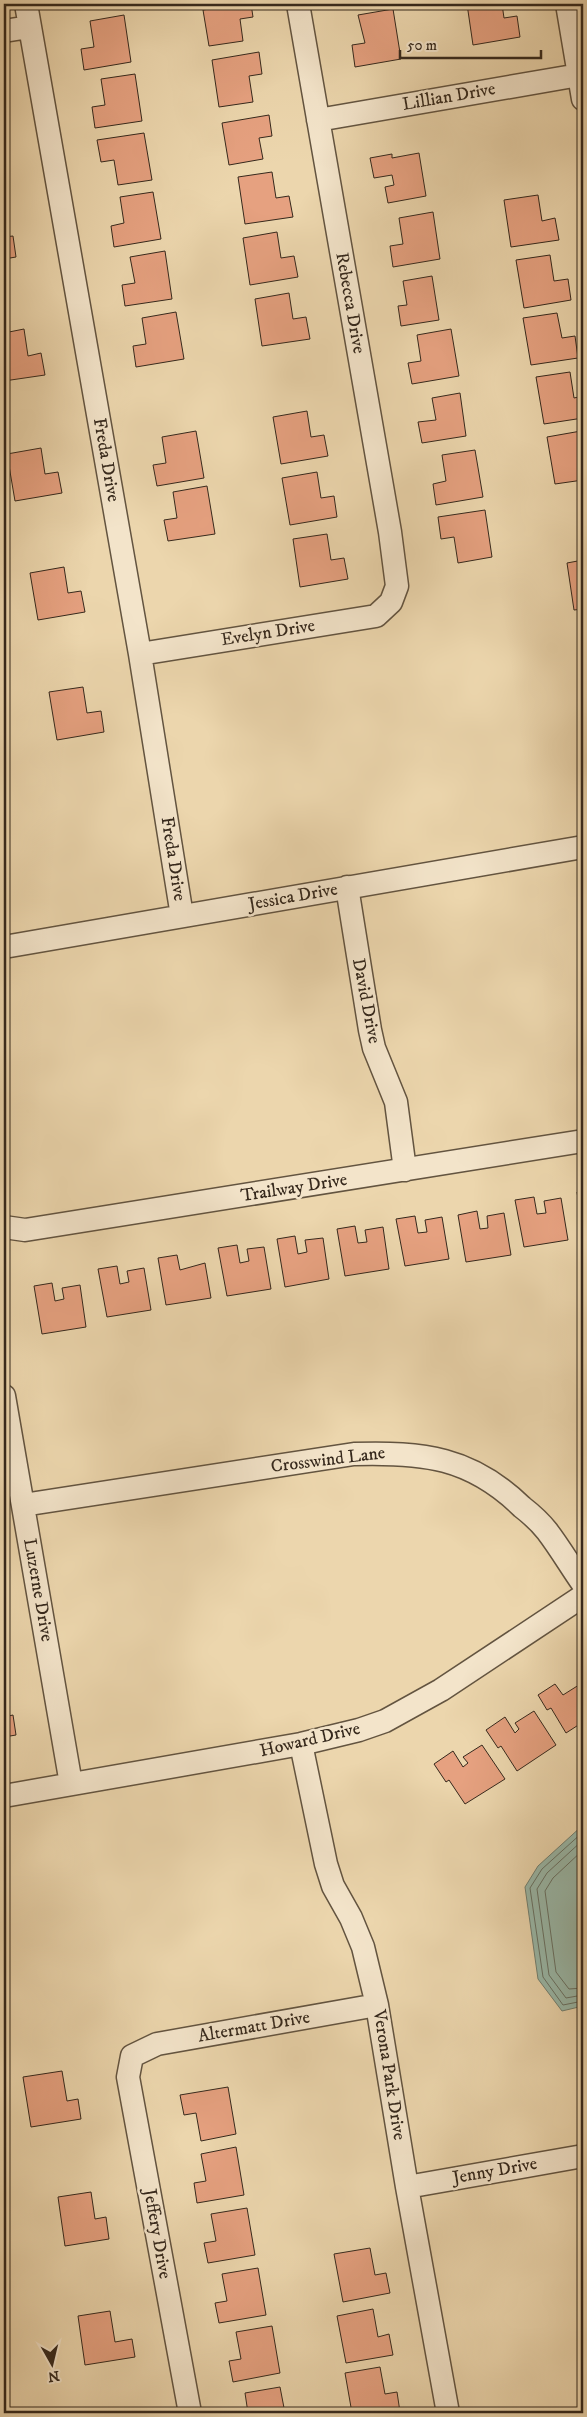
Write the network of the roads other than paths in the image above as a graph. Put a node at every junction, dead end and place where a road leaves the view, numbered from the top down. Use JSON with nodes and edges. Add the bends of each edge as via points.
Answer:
{"nodes":[{"id":1,"x":26,"y":4,"type":"edge"},
{"id":2,"x":298,"y":4,"type":"edge"},
{"id":3,"x":567,"y":4,"type":"edge"},
{"id":4,"x":29,"y":28,"type":"junction"},
{"id":5,"x":4,"y":31,"type":"edge"},
{"id":6,"x":579,"y":75,"type":"junction"},
{"id":7,"x":583,"y":99,"type":"edge"},
{"id":8,"x":318,"y":120,"type":"junction"},
{"id":9,"x":391,"y":602,"type":"joint"},
{"id":10,"x":140,"y":654,"type":"junction"},
{"id":11,"x":583,"y":847,"type":"edge"},
{"id":12,"x":346,"y":888,"type":"junction"},
{"id":13,"x":182,"y":916,"type":"junction"},
{"id":14,"x":4,"y":947,"type":"edge"},
{"id":15,"x":583,"y":1141,"type":"edge"},
{"id":16,"x":405,"y":1170,"type":"junction"},
{"id":17,"x":4,"y":1226,"type":"edge"},
{"id":18,"x":4,"y":1396,"type":"edge"},
{"id":19,"x":24,"y":1505,"type":"junction"},
{"id":20,"x":583,"y":1584,"type":"edge"},
{"id":21,"x":583,"y":1596,"type":"edge"},
{"id":22,"x":301,"y":1744,"type":"junction"},
{"id":23,"x":71,"y":1784,"type":"junction"},
{"id":24,"x":4,"y":1796,"type":"edge"},
{"id":25,"x":377,"y":2005,"type":"junction"},
{"id":26,"x":132,"y":2056,"type":"joint"},
{"id":27,"x":583,"y":2156,"type":"edge"},
{"id":28,"x":407,"y":2186,"type":"junction"},
{"id":29,"x":190,"y":2413,"type":"edge"},
{"id":30,"x":448,"y":2413,"type":"edge"}],
"edges":[{"from":1,"to":4,"type":"street","name":"Freda Drive"},
{"from":2,"to":8,"type":"street","name":"Rebecca Drive"},
{"from":3,"to":6,"type":"street"},
{"from":4,"to":5,"type":"street"},
{"from":4,"to":10,"type":"street","name":"Freda Drive"},
{"from":6,"to":7,"type":"street"},
{"from":6,"to":8,"type":"street","name":"Lillian Drive"},
{"from":8,"to":9,"type":"street","name":"Rebecca Drive","via":[[390,532],[397,586]]},
{"from":9,"to":10,"type":"street","name":"Evelyn Drive","via":[[376,616]]},
{"from":10,"to":13,"type":"street","name":"Freda Drive"},
{"from":11,"to":12,"type":"street","name":"Jessica Drive"},
{"from":12,"to":13,"type":"street","name":"Jessica Drive"},
{"from":12,"to":16,"type":"street","name":"David Drive","via":[[370,1030],[396,1102]]},
{"from":13,"to":14,"type":"street","name":"Jessica Drive"},
{"from":15,"to":16,"type":"street","name":"Trailway Drive"},
{"from":16,"to":17,"type":"street","name":"Trailway Drive","via":[[25,1230]]},
{"from":18,"to":19,"type":"street","name":"Luzerne Drive"},
{"from":19,"to":20,"type":"street","name":"Crosswind Lane","via":[[354,1454],[401,1452],[446,1461],[474,1471],[508,1492],[546,1529]]},
{"from":19,"to":23,"type":"street","name":"Luzerne Drive"},
{"from":21,"to":22,"type":"street","name":"Howard Drive","via":[[413,1706],[359,1730]]},
{"from":22,"to":23,"type":"street","name":"Howard Drive"},
{"from":22,"to":25,"type":"street","name":"Verona Park Drive","via":[[326,1864],[333,1886],[363,1947]]},
{"from":23,"to":24,"type":"street","name":"Howard Drive"},
{"from":25,"to":26,"type":"street","name":"Altermatt Drive","via":[[157,2044]]},
{"from":25,"to":28,"type":"street","name":"Verona Park Drive"},
{"from":26,"to":29,"type":"street","name":"Jeffery Drive","via":[[128,2077]]},
{"from":27,"to":28,"type":"street","name":"Jenny Drive"},
{"from":28,"to":30,"type":"street","name":"Verona Park Drive"}]}
